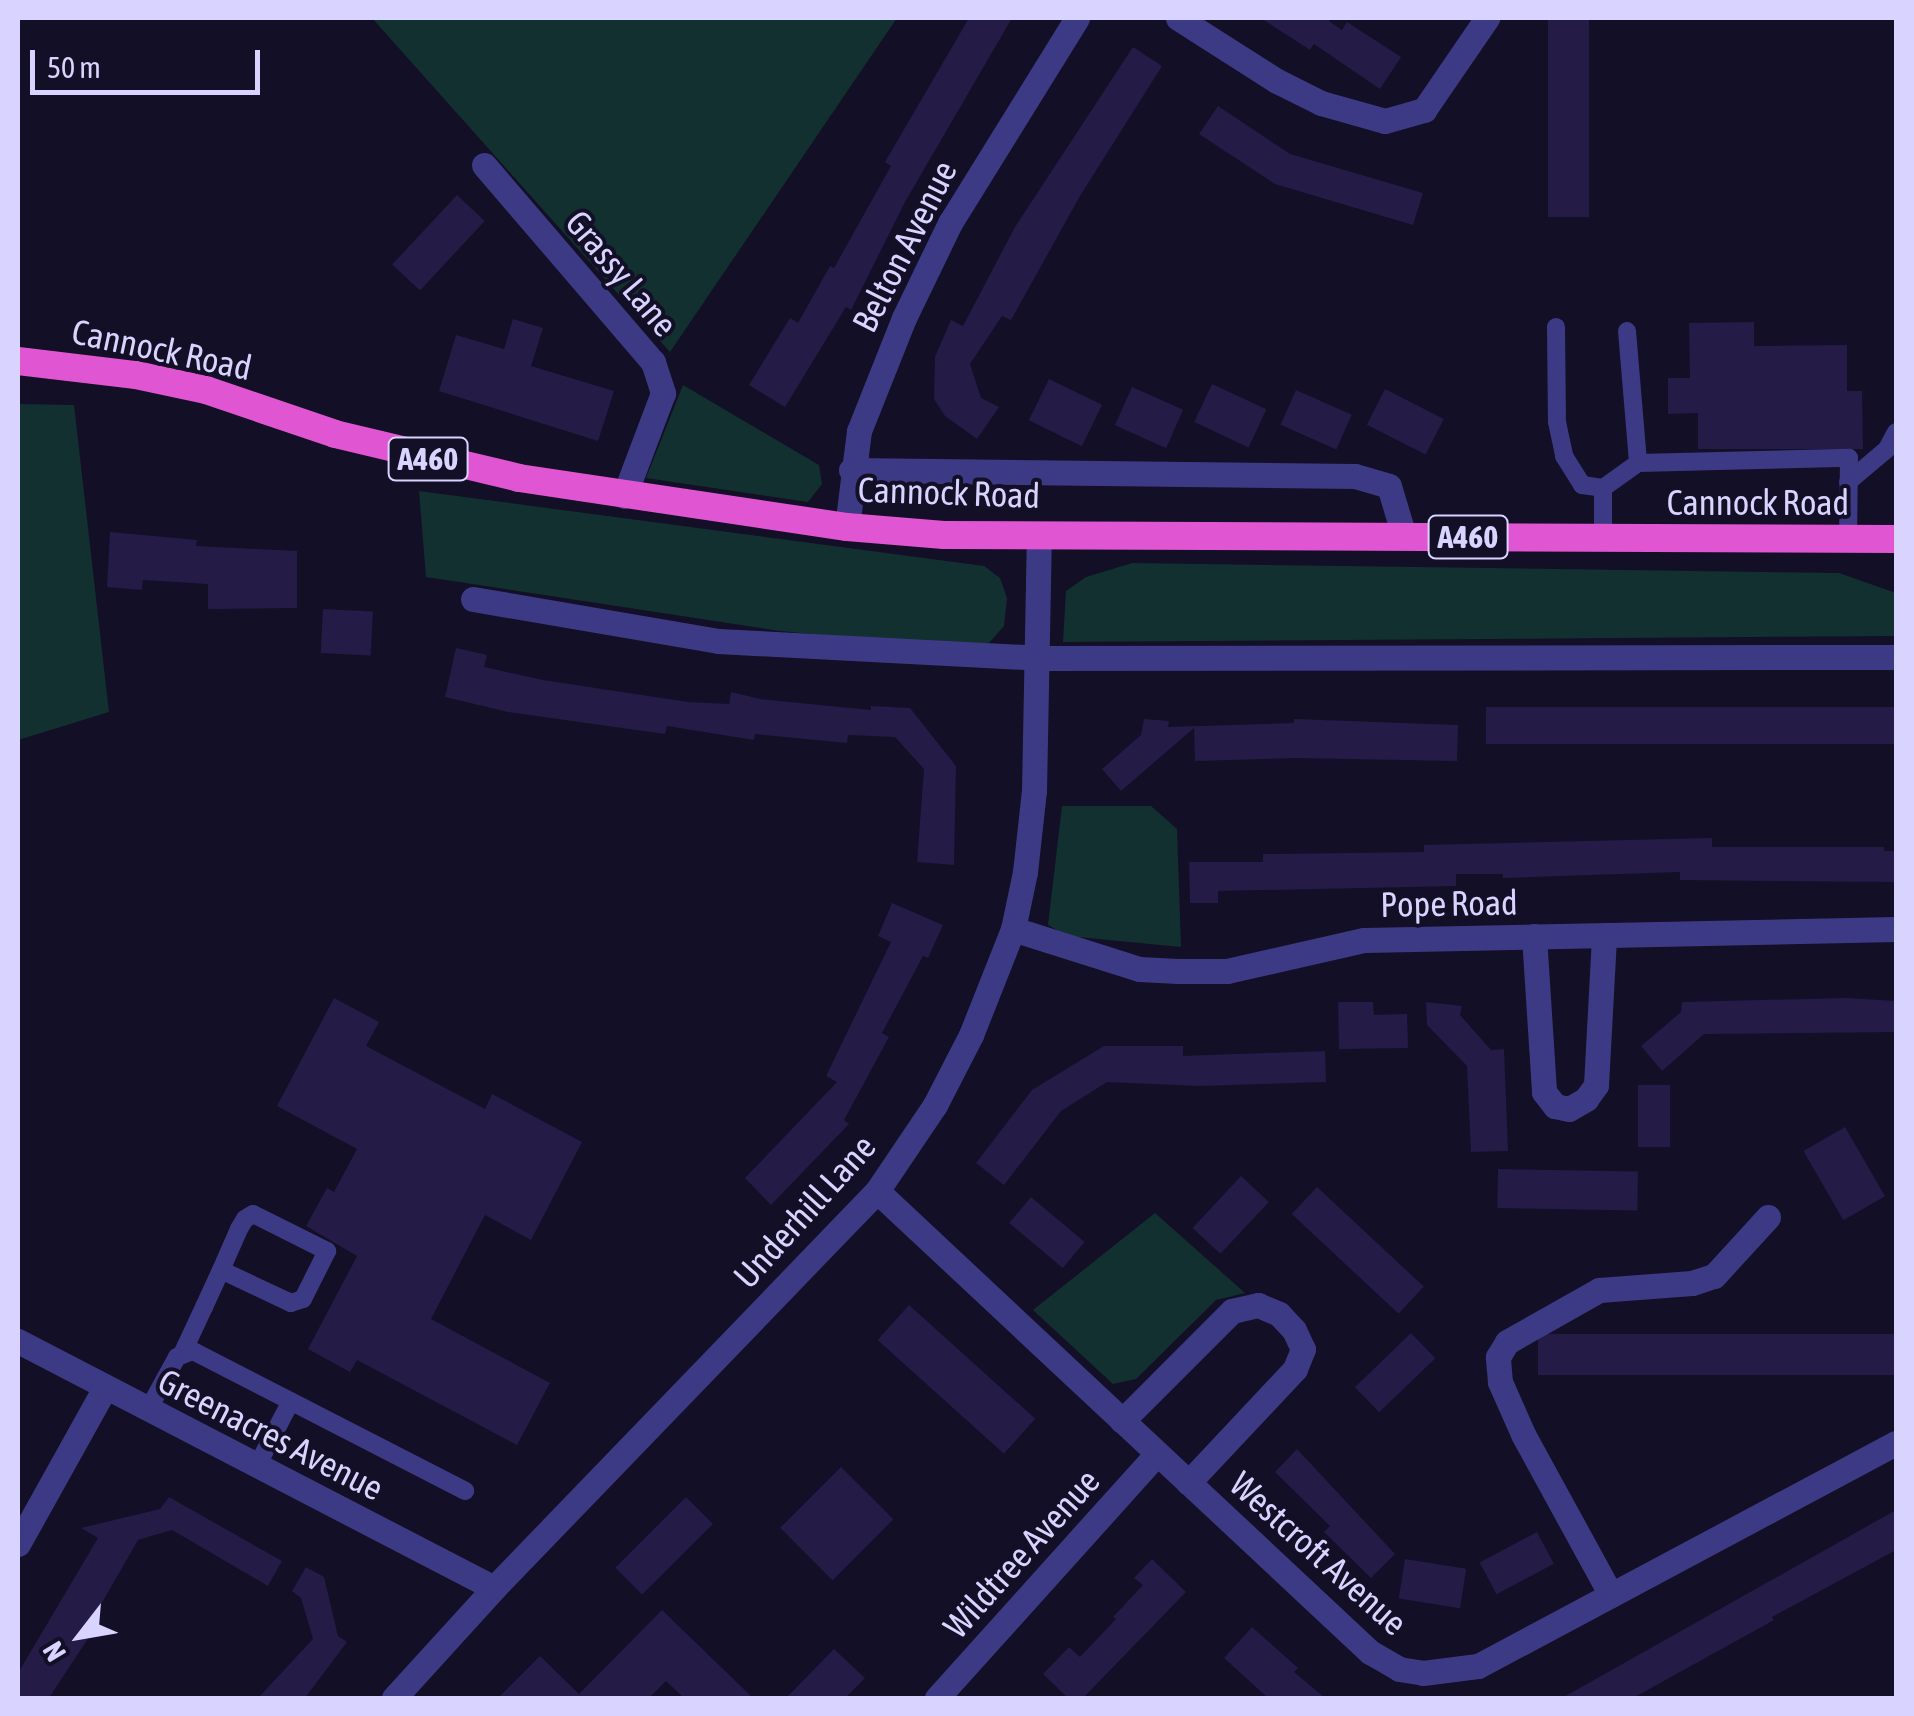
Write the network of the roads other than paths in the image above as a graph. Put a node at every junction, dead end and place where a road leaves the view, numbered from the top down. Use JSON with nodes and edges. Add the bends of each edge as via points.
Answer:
{"nodes":[{"id":1,"x":1077,"y":18,"type":"edge"},
{"id":2,"x":1178,"y":18,"type":"edge"},
{"id":3,"x":1487,"y":18,"type":"edge"},
{"id":4,"x":484,"y":164,"type":"dead end"},
{"id":5,"x":1556,"y":327,"type":"dead end"},
{"id":6,"x":1627,"y":331,"type":"dead end"},
{"id":7,"x":18,"y":361,"type":"edge"},
{"id":8,"x":1896,"y":432,"type":"edge"},
{"id":9,"x":1638,"y":463,"type":"junction"},
{"id":10,"x":851,"y":470,"type":"junction"},
{"id":11,"x":1848,"y":482,"type":"junction"},
{"id":12,"x":1603,"y":488,"type":"junction"},
{"id":13,"x":624,"y":496,"type":"junction"},
{"id":14,"x":846,"y":527,"type":"junction"},
{"id":15,"x":1038,"y":534,"type":"junction"},
{"id":16,"x":1404,"y":536,"type":"junction"},
{"id":17,"x":1603,"y":538,"type":"junction"},
{"id":18,"x":1896,"y":539,"type":"edge"},
{"id":19,"x":1848,"y":540,"type":"junction"},
{"id":20,"x":473,"y":599,"type":"dead end"},
{"id":21,"x":1896,"y":656,"type":"edge"},
{"id":22,"x":1038,"y":658,"type":"junction"},
{"id":23,"x":1013,"y":929,"type":"junction"},
{"id":24,"x":1896,"y":929,"type":"edge"},
{"id":25,"x":1604,"y":935,"type":"junction"},
{"id":26,"x":1534,"y":936,"type":"junction"},
{"id":27,"x":878,"y":1191,"type":"junction"},
{"id":28,"x":1768,"y":1218,"type":"dead end"},
{"id":29,"x":220,"y":1270,"type":"junction"},
{"id":30,"x":18,"y":1341,"type":"edge"},
{"id":31,"x":183,"y":1352,"type":"junction"},
{"id":32,"x":106,"y":1388,"type":"junction"},
{"id":33,"x":291,"y":1401,"type":"junction"},
{"id":34,"x":148,"y":1410,"type":"junction"},
{"id":35,"x":1122,"y":1421,"type":"junction"},
{"id":36,"x":1896,"y":1443,"type":"edge"},
{"id":37,"x":1157,"y":1454,"type":"junction"},
{"id":38,"x":257,"y":1466,"type":"junction"},
{"id":39,"x":1188,"y":1483,"type":"junction"},
{"id":40,"x":465,"y":1491,"type":"dead end"},
{"id":41,"x":18,"y":1544,"type":"edge"},
{"id":42,"x":494,"y":1588,"type":"junction"},
{"id":43,"x":1611,"y":1595,"type":"junction"},
{"id":44,"x":942,"y":1697,"type":"edge"},
{"id":45,"x":394,"y":1698,"type":"edge"}],
"edges":[{"from":1,"to":10,"type":"street","name":"Belton Avenue","via":[[950,223],[870,396]]},
{"from":2,"to":3,"type":"street","via":[[1321,103],[1385,120],[1424,110]]},
{"from":4,"to":13,"type":"street","name":"Grassy Lane","via":[[652,362],[664,393]]},
{"from":5,"to":12,"type":"lane","via":[[1564,456],[1582,485]]},
{"from":6,"to":9,"type":"lane"},
{"from":7,"to":13,"type":"highway","name":"Cannock Road","number":"A460","via":[[188,386],[422,458]]},
{"from":8,"to":11,"type":"lane","via":[[1887,449]]},
{"from":9,"to":11,"type":"lane","via":[[1849,458]]},
{"from":9,"to":12,"type":"lane"},
{"from":10,"to":14,"type":"street","name":"Belton Avenue"},
{"from":10,"to":16,"type":"street","via":[[1355,476],[1389,486]]},
{"from":11,"to":19,"type":"lane"},
{"from":12,"to":17,"type":"lane"},
{"from":13,"to":14,"type":"highway","name":"Cannock Road","number":"A460"},
{"from":14,"to":15,"type":"highway","name":"Cannock Road","number":"A460"},
{"from":15,"to":16,"type":"highway","name":"Cannock Road","number":"A460"},
{"from":15,"to":22,"type":"street","name":"Underhill Lane"},
{"from":16,"to":17,"type":"highway","name":"Cannock Road","number":"A460"},
{"from":17,"to":19,"type":"highway","name":"Cannock Road","number":"A460"},
{"from":18,"to":19,"type":"highway","name":"Cannock Road","number":"A460"},
{"from":20,"to":22,"type":"street","via":[[718,640]]},
{"from":21,"to":22,"type":"street"},
{"from":22,"to":23,"type":"street","name":"Underhill Lane","via":[[1034,791]]},
{"from":23,"to":26,"type":"street","name":"Pope Road","via":[[1139,969],[1178,971],[1227,971],[1364,940]]},
{"from":23,"to":27,"type":"street","name":"Underhill Lane","via":[[936,1105]]},
{"from":24,"to":25,"type":"street","name":"Pope Road"},
{"from":25,"to":26,"type":"street","name":"Pope Road"},
{"from":25,"to":26,"type":"street","via":[[1596,1085],[1569,1109],[1555,1106],[1544,1092]]},
{"from":27,"to":35,"type":"street","name":"Westcroft Avenue"},
{"from":27,"to":42,"type":"street","name":"Underhill Lane"},
{"from":28,"to":43,"type":"street","via":[[1714,1276],[1600,1290],[1507,1342],[1498,1357],[1500,1382],[1523,1434]]},
{"from":29,"to":29,"type":"lane","via":[[239,1229],[254,1214],[327,1251],[304,1298],[291,1303]]},
{"from":29,"to":31,"type":"lane"},
{"from":30,"to":32,"type":"street","name":"Greenacres Avenue"},
{"from":31,"to":33,"type":"lane","via":[[193,1350]]},
{"from":31,"to":34,"type":"lane"},
{"from":32,"to":34,"type":"street","name":"Greenacres Avenue"},
{"from":32,"to":41,"type":"street"},
{"from":33,"to":38,"type":"lane"},
{"from":33,"to":40,"type":"lane"},
{"from":34,"to":38,"type":"street","name":"Greenacres Avenue"},
{"from":35,"to":37,"type":"street","name":"Westcroft Avenue"},
{"from":35,"to":39,"type":"street","via":[[1232,1311],[1258,1305],[1279,1314],[1303,1349],[1296,1369]]},
{"from":36,"to":43,"type":"street","name":"Westcroft Avenue"},
{"from":37,"to":39,"type":"street","name":"Westcroft Avenue"},
{"from":37,"to":44,"type":"street","name":"Wildtree Avenue"},
{"from":38,"to":42,"type":"street","name":"Greenacres Avenue"},
{"from":39,"to":43,"type":"street","name":"Westcroft Avenue","via":[[1370,1652],[1400,1668],[1423,1673],[1478,1666]]},
{"from":42,"to":45,"type":"street","name":"Underhill Lane"}]}
